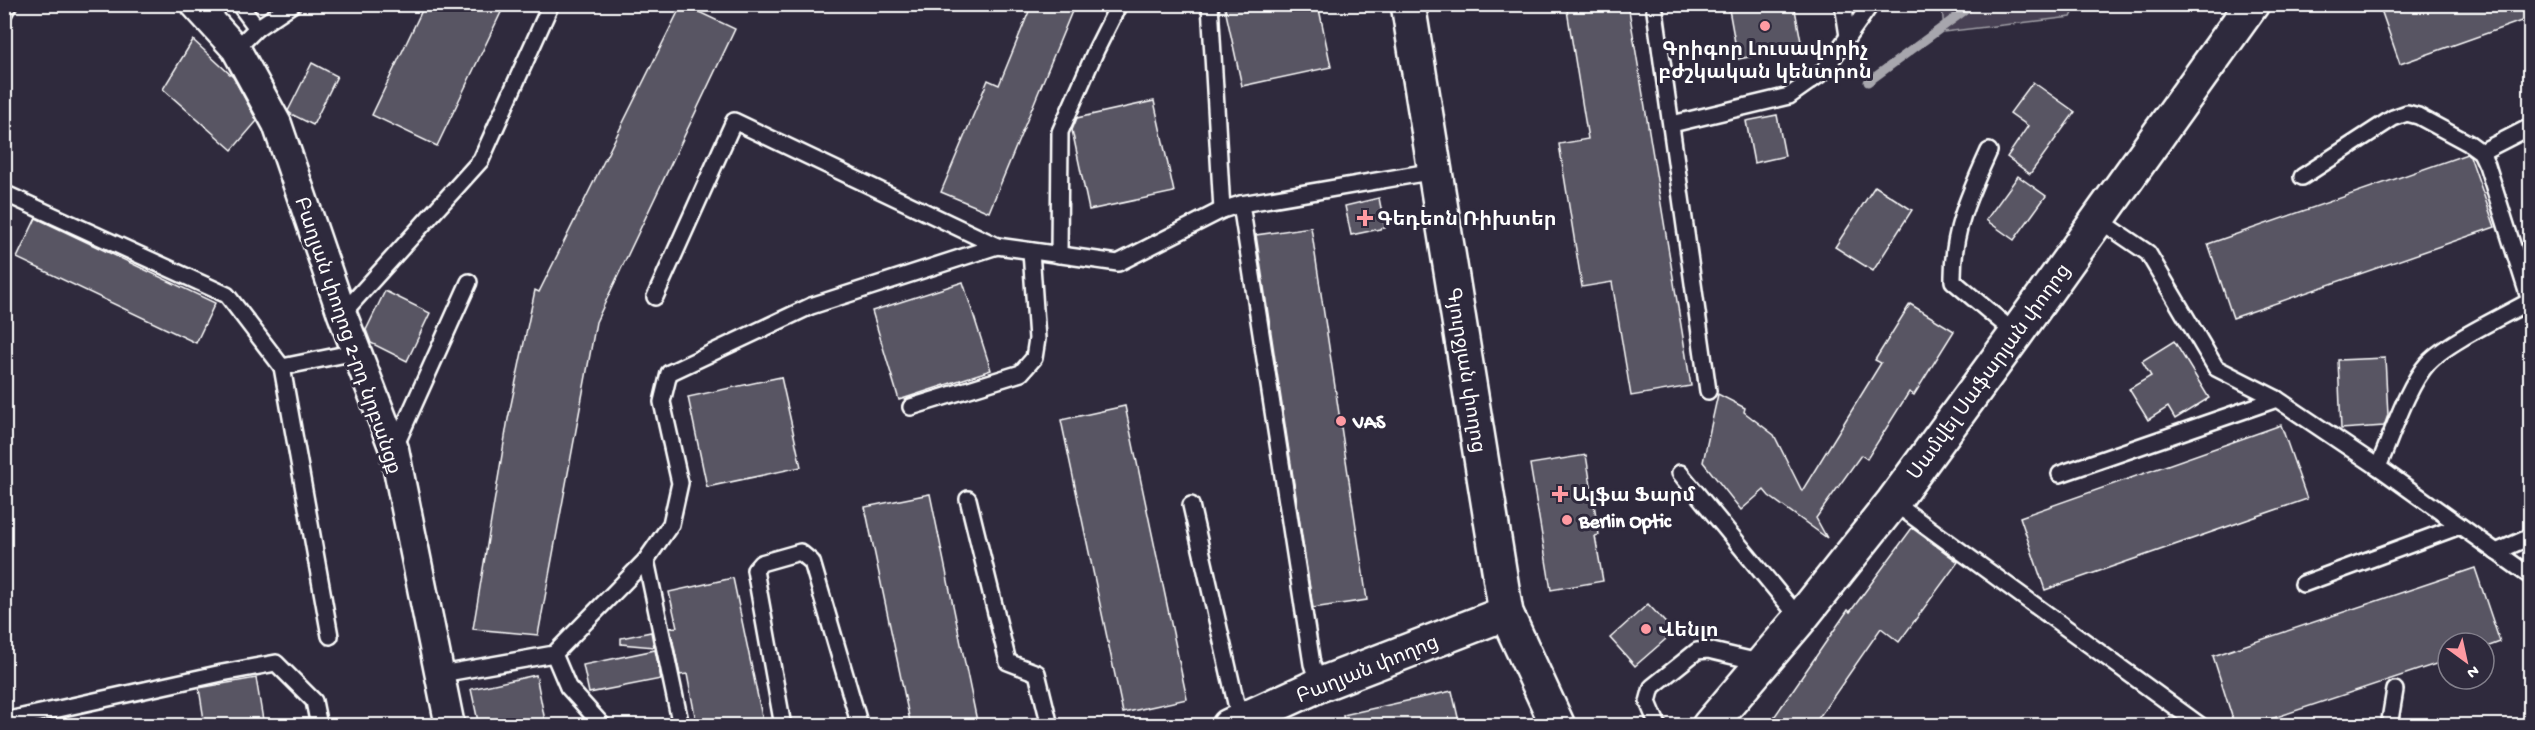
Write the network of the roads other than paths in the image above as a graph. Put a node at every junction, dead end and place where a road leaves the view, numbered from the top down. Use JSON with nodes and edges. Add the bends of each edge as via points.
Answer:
{"nodes":[{"id":1,"x":9,"y":4,"type":"edge"},
{"id":2,"x":195,"y":4,"type":"edge"},
{"id":3,"x":239,"y":4,"type":"edge"},
{"id":4,"x":293,"y":4,"type":"edge"},
{"id":5,"x":551,"y":4,"type":"edge"},
{"id":6,"x":1119,"y":4,"type":"edge"},
{"id":7,"x":1210,"y":4,"type":"edge"},
{"id":8,"x":1408,"y":4,"type":"edge"},
{"id":9,"x":1654,"y":4,"type":"edge"},
{"id":10,"x":1843,"y":4,"type":"edge"},
{"id":11,"x":1871,"y":4,"type":"edge"},
{"id":12,"x":2252,"y":4,"type":"edge"},
{"id":13,"x":4,"y":13,"type":"edge"},
{"id":14,"x":258,"y":28,"type":"junction"},
{"id":15,"x":1848,"y":36,"type":"junction"},
{"id":16,"x":236,"y":49,"type":"junction"},
{"id":17,"x":1672,"y":124,"type":"junction"},
{"id":18,"x":2530,"y":127,"type":"edge"},
{"id":19,"x":1989,"y":151,"type":"dead end"},
{"id":20,"x":2481,"y":152,"type":"junction"},
{"id":21,"x":1435,"y":171,"type":"junction"},
{"id":22,"x":2302,"y":177,"type":"dead end"},
{"id":23,"x":4,"y":193,"type":"edge"},
{"id":24,"x":1241,"y":204,"type":"junction"},
{"id":25,"x":1222,"y":210,"type":"junction"},
{"id":26,"x":2098,"y":219,"type":"junction"},
{"id":27,"x":997,"y":246,"type":"junction"},
{"id":28,"x":1031,"y":251,"type":"junction"},
{"id":29,"x":1059,"y":255,"type":"junction"},
{"id":30,"x":469,"y":282,"type":"dead end"},
{"id":31,"x":655,"y":297,"type":"dead end"},
{"id":32,"x":2530,"y":301,"type":"edge"},
{"id":33,"x":342,"y":314,"type":"junction"},
{"id":34,"x":2016,"y":334,"type":"junction"},
{"id":35,"x":356,"y":352,"type":"junction"},
{"id":36,"x":282,"y":367,"type":"junction"},
{"id":37,"x":1708,"y":392,"type":"dead end"},
{"id":38,"x":2277,"y":399,"type":"junction"},
{"id":39,"x":911,"y":407,"type":"dead end"},
{"id":40,"x":394,"y":449,"type":"junction"},
{"id":41,"x":2378,"y":467,"type":"junction"},
{"id":42,"x":1680,"y":473,"type":"dead end"},
{"id":43,"x":2060,"y":474,"type":"dead end"},
{"id":44,"x":968,"y":499,"type":"dead end"},
{"id":45,"x":1893,"y":502,"type":"junction"},
{"id":46,"x":1191,"y":505,"type":"dead end"},
{"id":47,"x":2460,"y":526,"type":"junction"},
{"id":48,"x":2530,"y":537,"type":"edge"},
{"id":49,"x":2496,"y":552,"type":"junction"},
{"id":50,"x":646,"y":560,"type":"junction"},
{"id":51,"x":2530,"y":576,"type":"edge"},
{"id":52,"x":2303,"y":584,"type":"dead end"},
{"id":53,"x":1506,"y":613,"type":"junction"},
{"id":54,"x":1800,"y":619,"type":"junction"},
{"id":55,"x":330,"y":636,"type":"dead end"},
{"id":56,"x":554,"y":654,"type":"junction"},
{"id":57,"x":1763,"y":663,"type":"junction"},
{"id":58,"x":441,"y":674,"type":"junction"},
{"id":59,"x":1319,"y":685,"type":"junction"},
{"id":60,"x":2395,"y":690,"type":"dead end"},
{"id":61,"x":4,"y":721,"type":"edge"},
{"id":62,"x":1235,"y":723,"type":"edge"},
{"id":63,"x":319,"y":726,"type":"edge"},
{"id":64,"x":450,"y":726,"type":"edge"},
{"id":65,"x":603,"y":726,"type":"edge"},
{"id":66,"x":681,"y":726,"type":"edge"},
{"id":67,"x":783,"y":726,"type":"edge"},
{"id":68,"x":860,"y":726,"type":"edge"},
{"id":69,"x":1050,"y":726,"type":"edge"},
{"id":70,"x":1558,"y":726,"type":"edge"},
{"id":71,"x":1658,"y":726,"type":"edge"},
{"id":72,"x":1709,"y":726,"type":"edge"},
{"id":73,"x":2201,"y":726,"type":"edge"},
{"id":74,"x":2389,"y":726,"type":"edge"}],
"edges":[{"from":1,"to":13,"type":"lane"},
{"from":2,"to":16,"type":"street","name":"Բաղյան փողոց 2-րդ նրբանցք"},
{"from":3,"to":14,"type":"lane"},
{"from":4,"to":14,"type":"lane"},
{"from":5,"to":33,"type":"lane","via":[[480,160]]},
{"from":6,"to":29,"type":"lane","via":[[1060,132]]},
{"from":7,"to":25,"type":"lane"},
{"from":8,"to":21,"type":"street","name":"Գյուրջյան փողոց"},
{"from":9,"to":17,"type":"lane"},
{"from":10,"to":15,"type":"lane"},
{"from":11,"to":15,"type":"lane"},
{"from":12,"to":26,"type":"street","name":"Սամվել Սաֆարյան փողոց"},
{"from":14,"to":16,"type":"lane"},
{"from":15,"to":17,"type":"lane","via":[[1823,72],[1789,96]]},
{"from":16,"to":33,"type":"street","name":"Բաղյան փողոց 2-րդ նրբանցք","via":[[277,124]]},
{"from":17,"to":37,"type":"lane"},
{"from":18,"to":20,"type":"lane"},
{"from":19,"to":34,"type":"lane","via":[[1963,207],[1952,255],[1953,281]]},
{"from":20,"to":22,"type":"lane","via":[[2407,113],[2392,118]]},
{"from":20,"to":32,"type":"lane"},
{"from":21,"to":24,"type":"lane"},
{"from":21,"to":53,"type":"street","name":"Գյուրջյան փողոց"},
{"from":23,"to":36,"type":"lane","via":[[227,295]]},
{"from":24,"to":25,"type":"lane"},
{"from":24,"to":59,"type":"lane","via":[[1312,664]]},
{"from":25,"to":29,"type":"lane","via":[[1118,263]]},
{"from":26,"to":34,"type":"street","name":"Սամվել Սաֆարյան փողոց"},
{"from":26,"to":38,"type":"lane","via":[[2148,253],[2216,368]]},
{"from":27,"to":28,"type":"lane"},
{"from":27,"to":31,"type":"lane","via":[[734,121]]},
{"from":27,"to":50,"type":"lane","via":[[811,306],[669,373],[662,402],[680,483],[671,524]]},
{"from":28,"to":29,"type":"lane"},
{"from":28,"to":39,"type":"lane","via":[[1037,339],[1034,358],[1022,373]]},
{"from":30,"to":40,"type":"lane"},
{"from":32,"to":41,"type":"lane","via":[[2449,347],[2428,364],[2413,387]]},
{"from":33,"to":35,"type":"street","name":"Բաղյան փողոց 2-րդ նրբանցք"},
{"from":34,"to":45,"type":"street","name":"Սամվել Սաֆարյան փողոց"},
{"from":35,"to":36,"type":"lane"},
{"from":35,"to":40,"type":"street","name":"Բաղյան փողոց 2-րդ նրբանցք"},
{"from":36,"to":55,"type":"lane"},
{"from":38,"to":41,"type":"lane"},
{"from":38,"to":43,"type":"lane"},
{"from":40,"to":58,"type":"street","name":"Բաղյան փողոց 2-րդ նրբանցք"},
{"from":41,"to":47,"type":"lane"},
{"from":42,"to":54,"type":"lane"},
{"from":44,"to":69,"type":"lane","via":[[1008,662],[1037,672]]},
{"from":45,"to":54,"type":"street","name":"Սամվել Սաֆարյան փողոց"},
{"from":45,"to":73,"type":"lane"},
{"from":46,"to":62,"type":"lane"},
{"from":47,"to":49,"type":"lane"},
{"from":47,"to":52,"type":"lane"},
{"from":48,"to":49,"type":"lane"},
{"from":49,"to":51,"type":"lane"},
{"from":50,"to":56,"type":"lane"},
{"from":50,"to":66,"type":"lane"},
{"from":53,"to":59,"type":"street","name":"Բաղյան փողոց"},
{"from":53,"to":70,"type":"street","name":"Գյուրջյան փողոց"},
{"from":54,"to":57,"type":"street","name":"Սամվել Սաֆարյան փողոց"},
{"from":56,"to":58,"type":"lane"},
{"from":56,"to":65,"type":"lane","via":[[568,687]]},
{"from":57,"to":71,"type":"lane","via":[[1708,650],[1696,651],[1652,687],[1648,702]]},
{"from":57,"to":72,"type":"street","name":"Սամվել Սաֆարյան փողոց"},
{"from":58,"to":64,"type":"street","name":"Բաղյան փողոց 2-րդ նրբանցք"},
{"from":59,"to":62,"type":"street","name":"Բաղյան փողոց"},
{"from":60,"to":74,"type":"lane"},
{"from":61,"to":63,"type":"lane","via":[[276,663],[314,701]]},
{"from":67,"to":68,"type":"lane","via":[[755,570],[761,563],[800,552],[812,562]]}]}
